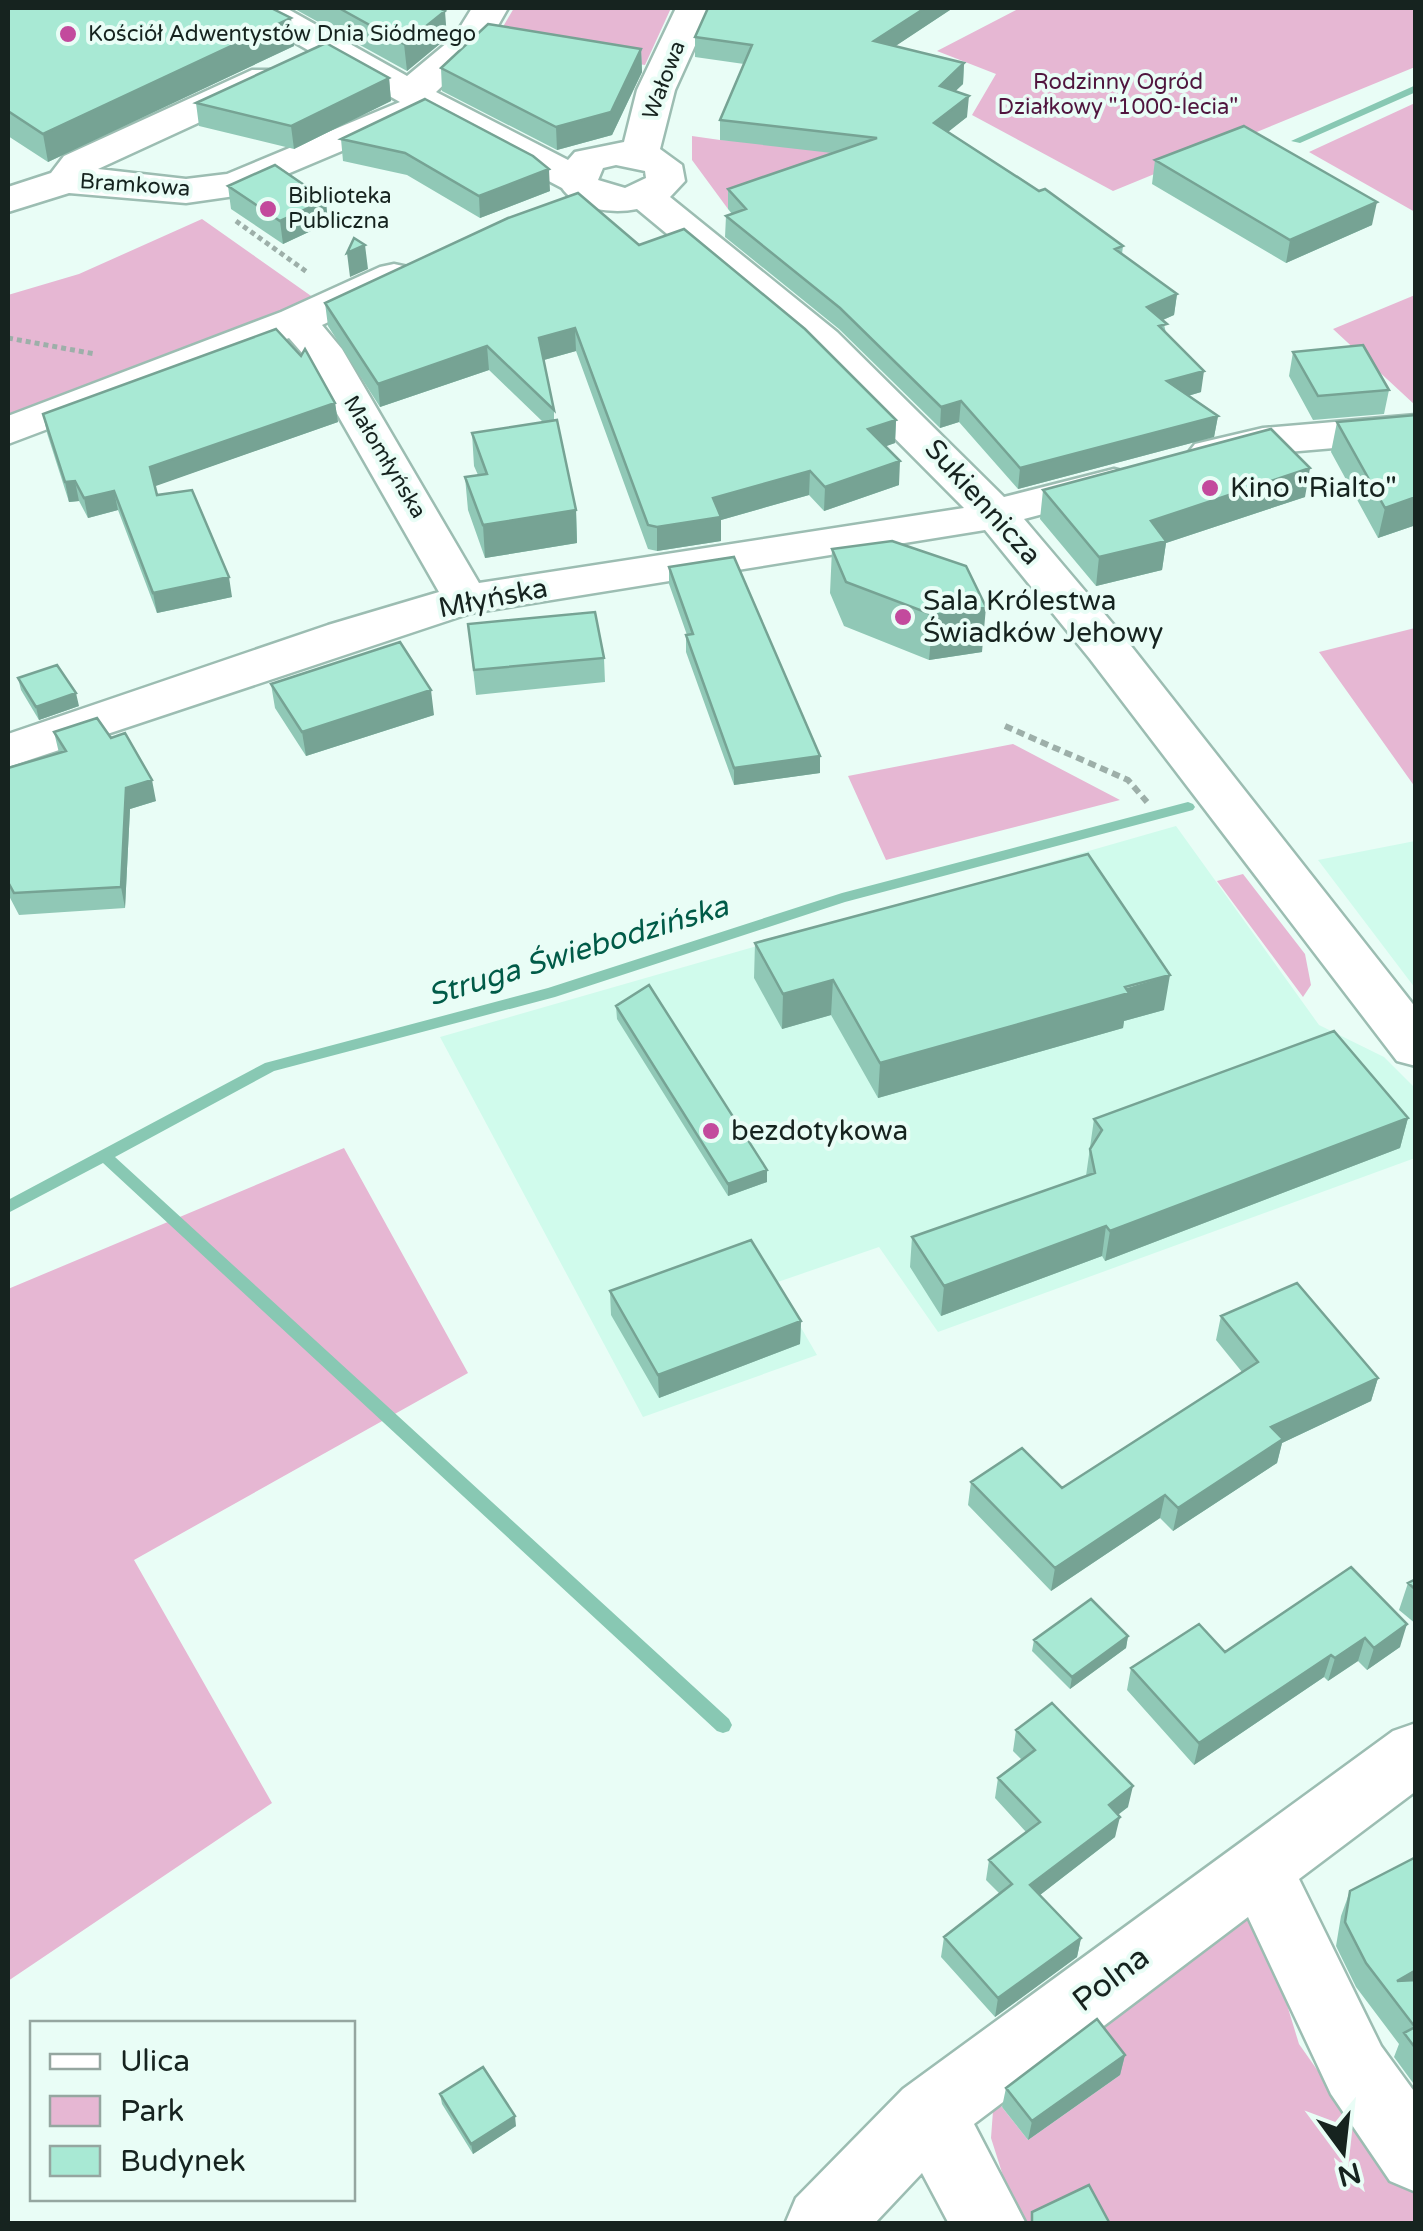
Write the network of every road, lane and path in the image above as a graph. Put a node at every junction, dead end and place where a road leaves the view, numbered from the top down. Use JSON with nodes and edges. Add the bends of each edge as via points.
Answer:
{"nodes":[{"id":1,"x":262,"y":8,"type":"edge"},
{"id":2,"x":490,"y":8,"type":"edge"},
{"id":3,"x":694,"y":8,"type":"edge"},
{"id":4,"x":329,"y":44,"type":"junction"},
{"id":5,"x":422,"y":100,"type":"junction"},
{"id":6,"x":640,"y":154,"type":"junction"},
{"id":7,"x":30,"y":184,"type":"edge"},
{"id":8,"x":573,"y":193,"type":"junction"},
{"id":9,"x":646,"y":196,"type":"junction"},
{"id":10,"x":252,"y":234,"type":"dead end"},
{"id":11,"x":407,"y":259,"type":"dead end"},
{"id":12,"x":344,"y":299,"type":"junction"},
{"id":13,"x":296,"y":321,"type":"junction"},
{"id":14,"x":8,"y":338,"type":"edge"},
{"id":15,"x":142,"y":380,"type":"junction"},
{"id":16,"x":1416,"y":428,"type":"edge"},
{"id":17,"x":8,"y":431,"type":"edge"},
{"id":18,"x":996,"y":514,"type":"junction"},
{"id":19,"x":466,"y":598,"type":"junction"},
{"id":20,"x":1005,"y":726,"type":"dead end"},
{"id":21,"x":8,"y":751,"type":"edge"},
{"id":22,"x":1147,"y":802,"type":"dead end"},
{"id":23,"x":1416,"y":1047,"type":"edge"},
{"id":24,"x":1416,"y":1752,"type":"edge"},
{"id":25,"x":1260,"y":1868,"type":"junction"},
{"id":26,"x":929,"y":2114,"type":"junction"},
{"id":27,"x":1416,"y":2156,"type":"edge"},
{"id":28,"x":822,"y":2224,"type":"edge"},
{"id":29,"x":988,"y":2224,"type":"edge"}],
"edges":[{"from":1,"to":4,"type":"street"},
{"from":2,"to":5,"type":"street","via":[[475,40],[418,86]]},
{"from":3,"to":6,"type":"street","name":"Wałowa","via":[[656,90]]},
{"from":4,"to":5,"type":"street"},
{"from":4,"to":7,"type":"street"},
{"from":5,"to":7,"type":"street","name":"Bramkowa","via":[[325,150],[236,184],[186,191],[108,181]]},
{"from":5,"to":8,"type":"street"},
{"from":6,"to":8,"type":"street","via":[[590,160],[580,166]]},
{"from":6,"to":9,"type":"street","via":[[667,172],[666,181]]},
{"from":8,"to":9,"type":"street","via":[[613,200]]},
{"from":9,"to":18,"type":"street","name":"Sukiennicza","via":[[822,341]]},
{"from":10,"to":12,"type":"path"},
{"from":11,"to":12,"type":"street"},
{"from":12,"to":13,"type":"street"},
{"from":13,"to":15,"type":"street"},
{"from":13,"to":19,"type":"street","name":"Małomłyńska","via":[[321,350]]},
{"from":14,"to":15,"type":"path","via":[[120,358]]},
{"from":15,"to":17,"type":"street"},
{"from":16,"to":18,"type":"street","name":"Młyńska","via":[[1264,441]]},
{"from":18,"to":19,"type":"street","name":"Młyńska"},
{"from":18,"to":23,"type":"street","name":"Sukiennicza"},
{"from":19,"to":21,"type":"street","name":"Młyńska"},
{"from":20,"to":22,"type":"path","via":[[1128,780]]},
{"from":24,"to":25,"type":"street","name":"Polna"},
{"from":25,"to":26,"type":"street","name":"Polna"},
{"from":25,"to":27,"type":"street","via":[[1356,2070]]},
{"from":26,"to":28,"type":"street","name":"Polna"},
{"from":26,"to":29,"type":"street"}]}
